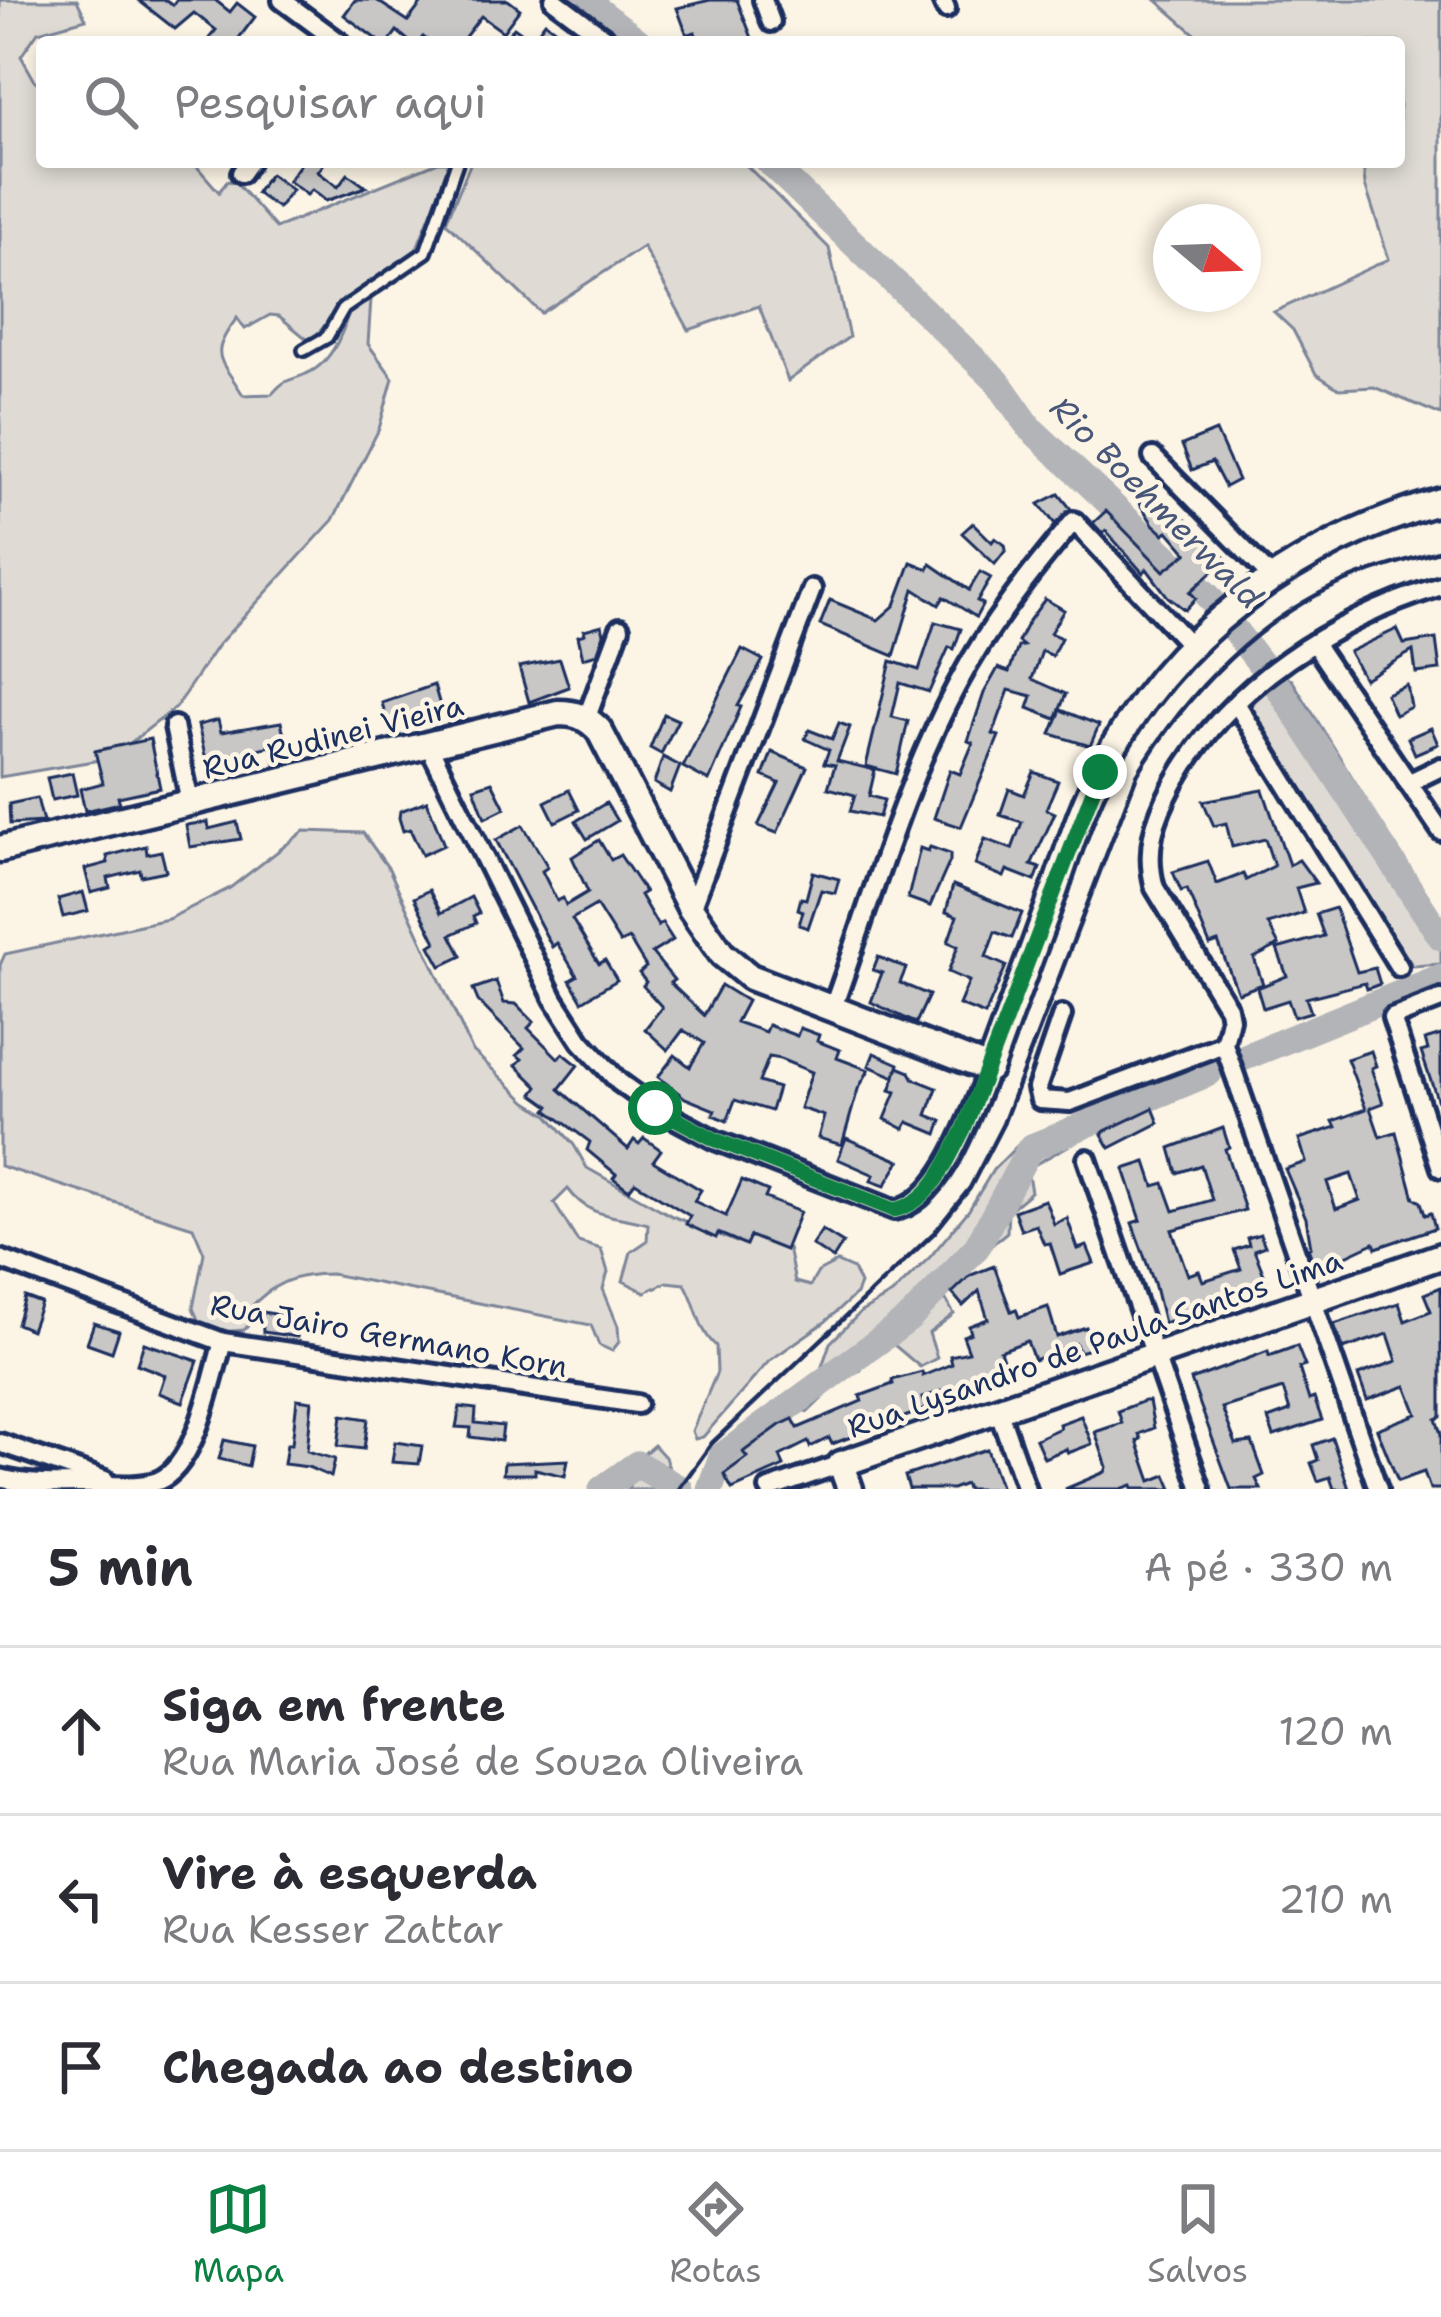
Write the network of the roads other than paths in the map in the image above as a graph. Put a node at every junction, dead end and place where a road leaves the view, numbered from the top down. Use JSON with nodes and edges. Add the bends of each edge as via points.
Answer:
{"nodes":[{"id":1,"x":282,"y":0,"type":"edge"},
{"id":2,"x":554,"y":0,"type":"edge"},
{"id":3,"x":763,"y":0,"type":"edge"},
{"id":4,"x":771,"y":22,"type":"dead end"},
{"id":5,"x":331,"y":36,"type":"edge"},
{"id":6,"x":602,"y":36,"type":"edge"},
{"id":7,"x":455,"y":168,"type":"edge"},
{"id":8,"x":304,"y":350,"type":"dead end"},
{"id":9,"x":1153,"y":457,"type":"dead end"},
{"id":10,"x":1441,"y":501,"type":"edge"},
{"id":11,"x":1272,"y":578,"type":"junction"},
{"id":12,"x":1441,"y":586,"type":"edge"},
{"id":13,"x":812,"y":590,"type":"dead end"},
{"id":14,"x":620,"y":628,"type":"dead end"},
{"id":15,"x":1314,"y":643,"type":"junction"},
{"id":16,"x":1190,"y":645,"type":"junction"},
{"id":17,"x":1236,"y":703,"type":"junction"},
{"id":18,"x":587,"y":717,"type":"junction"},
{"id":19,"x":174,"y":726,"type":"dead end"},
{"id":20,"x":428,"y":744,"type":"junction"},
{"id":21,"x":1441,"y":767,"type":"edge"},
{"id":22,"x":1408,"y":783,"type":"junction"},
{"id":23,"x":190,"y":802,"type":"junction"},
{"id":24,"x":1441,"y":831,"type":"edge"},
{"id":25,"x":0,"y":849,"type":"edge"},
{"id":26,"x":692,"y":909,"type":"junction"},
{"id":27,"x":1399,"y":968,"type":"dead end"},
{"id":28,"x":1441,"y":1000,"type":"edge"},
{"id":29,"x":832,"y":1010,"type":"junction"},
{"id":30,"x":1062,"y":1015,"type":"dead end"},
{"id":31,"x":1224,"y":1044,"type":"junction"},
{"id":32,"x":989,"y":1069,"type":"junction"},
{"id":33,"x":1087,"y":1159,"type":"dead end"},
{"id":34,"x":1441,"y":1168,"type":"edge"},
{"id":35,"x":1441,"y":1256,"type":"edge"},
{"id":36,"x":0,"y":1259,"type":"edge"},
{"id":37,"x":1311,"y":1301,"type":"junction"},
{"id":38,"x":223,"y":1342,"type":"junction"},
{"id":39,"x":1154,"y":1355,"type":"junction"},
{"id":40,"x":637,"y":1405,"type":"dead end"},
{"id":41,"x":998,"y":1409,"type":"junction"},
{"id":42,"x":0,"y":1443,"type":"edge"},
{"id":43,"x":841,"y":1464,"type":"junction"},
{"id":44,"x":0,"y":1478,"type":"edge"},
{"id":45,"x":117,"y":1485,"type":"junction"},
{"id":46,"x":769,"y":1489,"type":"edge"},
{"id":47,"x":850,"y":1489,"type":"edge"},
{"id":48,"x":1026,"y":1489,"type":"edge"},
{"id":49,"x":1201,"y":1489,"type":"edge"},
{"id":50,"x":1378,"y":1489,"type":"edge"}],
"edges":[{"from":1,"to":5,"type":"street"},
{"from":2,"to":6,"type":"street"},
{"from":3,"to":4,"type":"street"},
{"from":7,"to":8,"type":"lane","via":[[426,252],[343,309],[327,337]]},
{"from":9,"to":11,"type":"street"},
{"from":10,"to":11,"type":"street","via":[[1370,526]]},
{"from":11,"to":16,"type":"street"},
{"from":12,"to":15,"type":"street"},
{"from":13,"to":26,"type":"street"},
{"from":14,"to":18,"type":"street"},
{"from":15,"to":17,"type":"street"},
{"from":15,"to":22,"type":"street"},
{"from":16,"to":29,"type":"street","via":[[1074,521],[1006,606],[956,687]]},
{"from":16,"to":32,"type":"street","via":[[1128,722],[1100,772]]},
{"from":17,"to":27,"type":"street"},
{"from":17,"to":31,"type":"street","via":[[1179,774],[1149,851],[1155,888],[1228,1008]]},
{"from":18,"to":20,"type":"street","name":"Rua Rudinei Vieira","via":[[558,713]]},
{"from":18,"to":26,"type":"street"},
{"from":19,"to":23,"type":"street"},
{"from":20,"to":23,"type":"street","name":"Rua Rudinei Vieira"},
{"from":20,"to":32,"type":"street","via":[[554,999],[581,1041],[655,1108],[894,1210],[925,1195],[944,1168]]},
{"from":21,"to":22,"type":"street"},
{"from":22,"to":24,"type":"street"},
{"from":23,"to":25,"type":"street","name":"Rua Rudinei Vieira"},
{"from":26,"to":29,"type":"street","via":[[735,966]]},
{"from":28,"to":34,"type":"street","via":[[1392,1018]]},
{"from":29,"to":32,"type":"street"},
{"from":30,"to":31,"type":"street","via":[[1037,1088],[1048,1103],[1079,1099]]},
{"from":31,"to":37,"type":"street"},
{"from":33,"to":39,"type":"street"},
{"from":35,"to":37,"type":"street","name":"Rua Lysandro de Paula Santos Lima"},
{"from":36,"to":38,"type":"street","name":"Rua Jairo Germano Korn"},
{"from":37,"to":39,"type":"street","name":"Rua Lysandro de Paula Santos Lima"},
{"from":37,"to":50,"type":"street"},
{"from":38,"to":40,"type":"street","name":"Rua Jairo Germano Korn"},
{"from":38,"to":45,"type":"street","via":[[177,1468],[146,1484]]},
{"from":39,"to":41,"type":"street","name":"Rua Lysandro de Paula Santos Lima"},
{"from":39,"to":49,"type":"street"},
{"from":41,"to":43,"type":"street","name":"Rua Lysandro de Paula Santos Lima"},
{"from":41,"to":48,"type":"street"},
{"from":42,"to":45,"type":"street"},
{"from":43,"to":46,"type":"street","name":"Rua Lysandro de Paula Santos Lima"},
{"from":43,"to":47,"type":"street"},
{"from":44,"to":45,"type":"street"}]}
